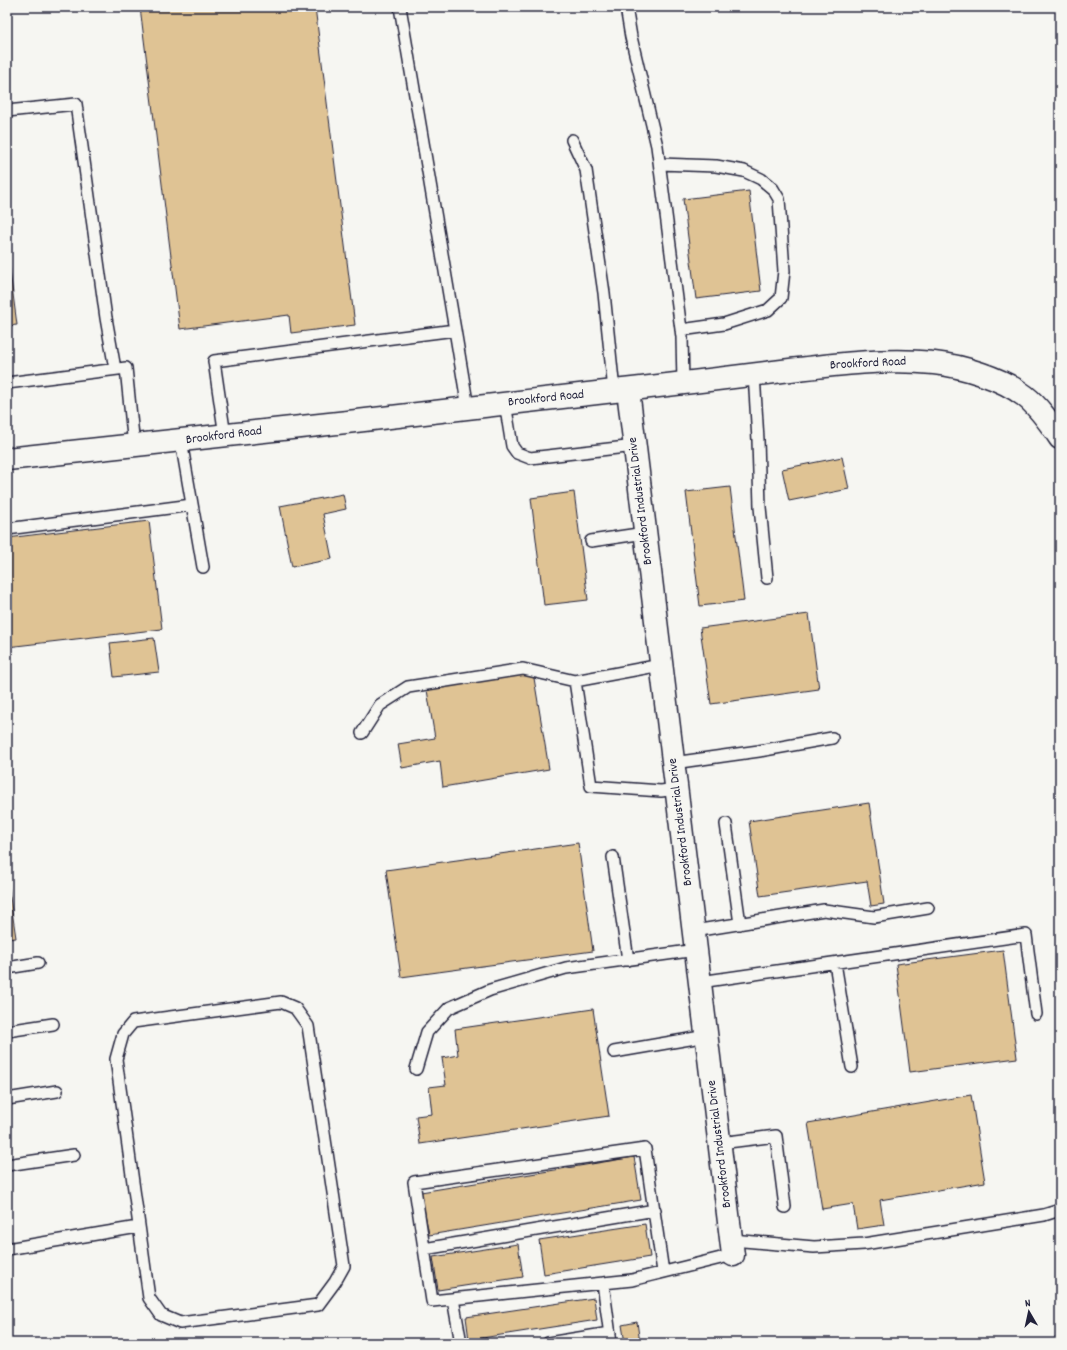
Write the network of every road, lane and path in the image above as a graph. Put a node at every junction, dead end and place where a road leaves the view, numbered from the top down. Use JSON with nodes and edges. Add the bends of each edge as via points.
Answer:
{"nodes":[{"id":1,"x":400,"y":7,"type":"edge"},
{"id":2,"x":626,"y":7,"type":"edge"},
{"id":3,"x":7,"y":111,"type":"edge"},
{"id":4,"x":572,"y":140,"type":"dead end"},
{"id":5,"x":660,"y":164,"type":"junction"},
{"id":6,"x":455,"y":330,"type":"junction"},
{"id":7,"x":681,"y":330,"type":"junction"},
{"id":8,"x":115,"y":369,"type":"junction"},
{"id":9,"x":754,"y":374,"type":"junction"},
{"id":10,"x":683,"y":383,"type":"junction"},
{"id":11,"x":7,"y":384,"type":"edge"},
{"id":12,"x":621,"y":390,"type":"junction"},
{"id":13,"x":505,"y":403,"type":"junction"},
{"id":14,"x":468,"y":408,"type":"junction"},
{"id":15,"x":225,"y":436,"type":"junction"},
{"id":16,"x":1060,"y":438,"type":"edge"},
{"id":17,"x":181,"y":441,"type":"junction"},
{"id":18,"x":134,"y":446,"type":"junction"},
{"id":19,"x":635,"y":446,"type":"junction"},
{"id":20,"x":7,"y":459,"type":"edge"},
{"id":21,"x":192,"y":505,"type":"junction"},
{"id":22,"x":7,"y":529,"type":"edge"},
{"id":23,"x":645,"y":533,"type":"junction"},
{"id":24,"x":591,"y":541,"type":"dead end"},
{"id":25,"x":203,"y":567,"type":"dead end"},
{"id":26,"x":767,"y":578,"type":"dead end"},
{"id":27,"x":661,"y":666,"type":"junction"},
{"id":28,"x":576,"y":681,"type":"junction"},
{"id":29,"x":362,"y":733,"type":"dead end"},
{"id":30,"x":832,"y":738,"type":"dead end"},
{"id":31,"x":673,"y":763,"type":"junction"},
{"id":32,"x":676,"y":789,"type":"junction"},
{"id":33,"x":726,"y":824,"type":"dead end"},
{"id":34,"x":613,"y":857,"type":"dead end"},
{"id":35,"x":928,"y":908,"type":"dead end"},
{"id":36,"x":740,"y":924,"type":"junction"},
{"id":37,"x":695,"y":940,"type":"junction"},
{"id":38,"x":628,"y":960,"type":"junction"},
{"id":39,"x":38,"y":963,"type":"dead end"},
{"id":40,"x":835,"y":963,"type":"junction"},
{"id":41,"x":7,"y":968,"type":"edge"},
{"id":42,"x":700,"y":982,"type":"junction"},
{"id":43,"x":1036,"y":1014,"type":"dead end"},
{"id":44,"x":52,"y":1024,"type":"dead end"},
{"id":45,"x":7,"y":1031,"type":"edge"},
{"id":46,"x":707,"y":1036,"type":"junction"},
{"id":47,"x":614,"y":1052,"type":"dead end"},
{"id":48,"x":852,"y":1066,"type":"dead end"},
{"id":49,"x":416,"y":1069,"type":"dead end"},
{"id":50,"x":57,"y":1091,"type":"dead end"},
{"id":51,"x":7,"y":1099,"type":"edge"},
{"id":52,"x":720,"y":1144,"type":"junction"},
{"id":53,"x":74,"y":1155,"type":"dead end"},
{"id":54,"x":7,"y":1165,"type":"edge"},
{"id":55,"x":785,"y":1207,"type":"dead end"},
{"id":56,"x":655,"y":1210,"type":"junction"},
{"id":57,"x":1060,"y":1210,"type":"edge"},
{"id":58,"x":138,"y":1227,"type":"junction"},
{"id":59,"x":732,"y":1248,"type":"junction"},
{"id":60,"x":7,"y":1249,"type":"edge"},
{"id":61,"x":424,"y":1249,"type":"junction"},
{"id":62,"x":663,"y":1272,"type":"junction"},
{"id":63,"x":603,"y":1283,"type":"junction"},
{"id":64,"x":453,"y":1299,"type":"junction"},
{"id":65,"x":610,"y":1338,"type":"edge"},
{"id":66,"x":460,"y":1343,"type":"edge"},
{"id":67,"x":548,"y":1343,"type":"edge"}],
"edges":[{"from":1,"to":6,"type":"lane"},
{"from":2,"to":5,"type":"lane"},
{"from":3,"to":8,"type":"lane","via":[[76,104]]},
{"from":4,"to":12,"type":"lane","via":[[586,170]]},
{"from":5,"to":7,"type":"lane"},
{"from":5,"to":7,"type":"lane","via":[[716,166],[744,171],[761,179],[773,189],[779,199],[784,271],[781,298],[768,310],[739,320]]},
{"from":6,"to":14,"type":"lane"},
{"from":6,"to":15,"type":"lane","via":[[214,361]]},
{"from":7,"to":10,"type":"lane"},
{"from":8,"to":11,"type":"lane"},
{"from":8,"to":18,"type":"lane","via":[[126,368]]},
{"from":9,"to":10,"type":"street","name":"Brookford Road"},
{"from":9,"to":16,"type":"street","name":"Brookford Road","via":[[894,360],[937,364],[978,373],[1009,385],[1026,397],[1048,420]]},
{"from":9,"to":26,"type":"lane","via":[[760,507]]},
{"from":10,"to":12,"type":"street","name":"Brookford Road"},
{"from":12,"to":13,"type":"street","name":"Brookford Road"},
{"from":12,"to":19,"type":"street","name":"Brookford Industrial Drive"},
{"from":13,"to":14,"type":"street","name":"Brookford Road"},
{"from":13,"to":19,"type":"lane","via":[[512,446],[517,453],[530,458]]},
{"from":14,"to":15,"type":"street","name":"Brookford Road"},
{"from":15,"to":17,"type":"street","name":"Brookford Road"},
{"from":17,"to":18,"type":"street","name":"Brookford Road"},
{"from":17,"to":21,"type":"lane"},
{"from":18,"to":20,"type":"street","name":"Brookford Road"},
{"from":19,"to":23,"type":"street","name":"Brookford Industrial Drive"},
{"from":21,"to":22,"type":"lane"},
{"from":21,"to":25,"type":"lane"},
{"from":23,"to":24,"type":"lane"},
{"from":23,"to":27,"type":"street","name":"Brookford Industrial Drive"},
{"from":27,"to":28,"type":"lane"},
{"from":27,"to":31,"type":"street","name":"Brookford Industrial Drive"},
{"from":28,"to":29,"type":"lane","via":[[523,669],[408,687],[380,705]]},
{"from":28,"to":32,"type":"lane","via":[[591,786],[661,791]]},
{"from":30,"to":31,"type":"lane"},
{"from":31,"to":32,"type":"street","name":"Brookford Industrial Drive"},
{"from":32,"to":37,"type":"street","name":"Brookford Industrial Drive"},
{"from":33,"to":36,"type":"lane"},
{"from":34,"to":38,"type":"lane"},
{"from":35,"to":36,"type":"lane","via":[[874,917],[824,910]]},
{"from":36,"to":37,"type":"lane"},
{"from":37,"to":38,"type":"lane"},
{"from":37,"to":42,"type":"street","name":"Brookford Industrial Drive"},
{"from":38,"to":49,"type":"lane","via":[[566,968],[490,990],[449,1008],[427,1032]]},
{"from":39,"to":41,"type":"lane"},
{"from":40,"to":42,"type":"lane"},
{"from":40,"to":43,"type":"lane","via":[[1026,935]]},
{"from":40,"to":48,"type":"lane"},
{"from":42,"to":46,"type":"street","name":"Brookford Industrial Drive"},
{"from":44,"to":45,"type":"lane"},
{"from":46,"to":47,"type":"lane"},
{"from":46,"to":52,"type":"street","name":"Brookford Industrial Drive"},
{"from":50,"to":51,"type":"lane"},
{"from":52,"to":55,"type":"lane","via":[[776,1136]]},
{"from":52,"to":59,"type":"street","name":"Brookford Industrial Drive"},
{"from":53,"to":54,"type":"lane"},
{"from":56,"to":61,"type":"lane"},
{"from":56,"to":61,"type":"lane","via":[[645,1149],[414,1182]]},
{"from":56,"to":62,"type":"lane"},
{"from":57,"to":59,"type":"lane","via":[[1044,1215],[864,1244]]},
{"from":58,"to":58,"type":"lane","via":[[149,1298],[161,1315],[180,1323],[318,1305],[335,1282],[344,1266],[308,1026],[295,1008],[280,1002],[133,1022],[123,1034],[116,1059]]},
{"from":58,"to":60,"type":"lane"},
{"from":59,"to":62,"type":"lane"},
{"from":61,"to":64,"type":"lane","via":[[432,1301]]},
{"from":62,"to":63,"type":"lane","via":[[632,1280]]},
{"from":63,"to":64,"type":"lane"},
{"from":63,"to":65,"type":"lane"},
{"from":64,"to":66,"type":"lane"},
{"from":65,"to":67,"type":"lane"}]}
